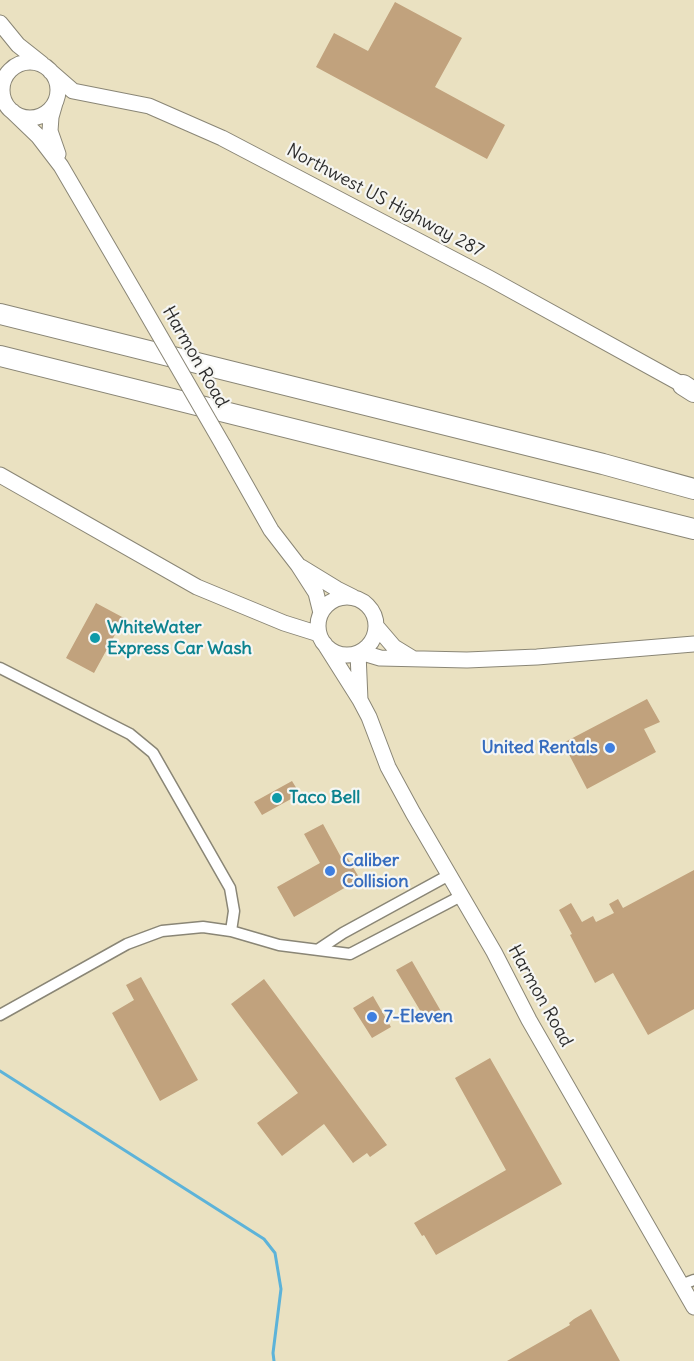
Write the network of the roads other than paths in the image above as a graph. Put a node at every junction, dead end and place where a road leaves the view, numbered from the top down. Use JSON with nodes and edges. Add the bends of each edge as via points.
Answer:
{"nodes":[{"id":1,"x":0,"y":23,"type":"edge"},
{"id":2,"x":47,"y":68,"type":"junction"},
{"id":3,"x":1,"y":74,"type":"edge"},
{"id":4,"x":56,"y":100,"type":"junction"},
{"id":5,"x":12,"y":111,"type":"junction"},
{"id":6,"x":61,"y":166,"type":"junction"},
{"id":7,"x":0,"y":314,"type":"edge"},
{"id":8,"x":0,"y":356,"type":"edge"},
{"id":9,"x":690,"y":389,"type":"edge"},
{"id":10,"x":0,"y":474,"type":"edge"},
{"id":11,"x":694,"y":489,"type":"edge"},
{"id":12,"x":694,"y":530,"type":"edge"},
{"id":13,"x":298,"y":565,"type":"junction"},
{"id":14,"x":361,"y":601,"type":"junction"},
{"id":15,"x":321,"y":613,"type":"junction"},
{"id":16,"x":376,"y":626,"type":"junction"},
{"id":17,"x":321,"y":639,"type":"junction"},
{"id":18,"x":694,"y":644,"type":"edge"},
{"id":19,"x":359,"y":652,"type":"junction"},
{"id":20,"x":415,"y":660,"type":"junction"},
{"id":21,"x":0,"y":668,"type":"edge"},
{"id":22,"x":360,"y":700,"type":"junction"},
{"id":23,"x":448,"y":875,"type":"junction"},
{"id":24,"x":461,"y":896,"type":"junction"},
{"id":25,"x":231,"y":931,"type":"junction"},
{"id":26,"x":319,"y":949,"type":"junction"},
{"id":27,"x":0,"y":1015,"type":"edge"},
{"id":28,"x":688,"y":1282,"type":"edge"},
{"id":29,"x":694,"y":1307,"type":"edge"}],
"edges":[{"from":1,"to":2,"type":"main road","via":[[23,51]]},
{"from":2,"to":3,"type":"main road","via":[[37,63],[21,63]]},
{"from":2,"to":4,"type":"main road","via":[[57,85]]},
{"from":2,"to":9,"type":"main road","name":"Northwest US Highway 287","via":[[72,91],[149,106],[222,138]]},
{"from":3,"to":5,"type":"main road","via":[[2,96]]},
{"from":4,"to":5,"type":"main road","via":[[37,117]]},
{"from":4,"to":6,"type":"main road","name":"Harmon Road","via":[[50,131]]},
{"from":5,"to":6,"type":"main road","name":"Harmon Road","via":[[38,135]]},
{"from":6,"to":13,"type":"main road","name":"Harmon Road","bridge":true,"via":[[271,530]]},
{"from":7,"to":11,"type":"highway"},
{"from":8,"to":12,"type":"highway"},
{"from":10,"to":17,"type":"main road","via":[[197,587]]},
{"from":13,"to":14,"type":"main road","name":"Harmon Road"},
{"from":13,"to":15,"type":"main road","name":"Harmon Road","via":[[316,593]]},
{"from":14,"to":15,"type":"main road","via":[[338,598]]},
{"from":14,"to":16,"type":"main road","via":[[369,607]]},
{"from":15,"to":17,"type":"main road"},
{"from":16,"to":19,"type":"main road","via":[[374,636]]},
{"from":16,"to":20,"type":"main road","via":[[394,647]]},
{"from":17,"to":19,"type":"main road","via":[[339,654]]},
{"from":17,"to":22,"type":"main road","name":"Harmon Road"},
{"from":18,"to":20,"type":"main road","via":[[537,657]]},
{"from":19,"to":20,"type":"main road"},
{"from":19,"to":22,"type":"main road","name":"Harmon Road"},
{"from":21,"to":25,"type":"street","via":[[130,734],[153,753],[230,888],[234,911]]},
{"from":22,"to":23,"type":"main road","name":"Harmon Road","via":[[388,767]]},
{"from":23,"to":24,"type":"main road","name":"Harmon Road"},
{"from":23,"to":26,"type":"street"},
{"from":24,"to":26,"type":"street","via":[[350,954]]},
{"from":24,"to":28,"type":"main road","name":"Harmon Road","via":[[529,1020]]},
{"from":25,"to":26,"type":"street","via":[[279,945]]},
{"from":25,"to":27,"type":"street","via":[[203,927],[162,931],[127,944]]},
{"from":28,"to":29,"type":"main road","name":"Harmon Road"}]}
